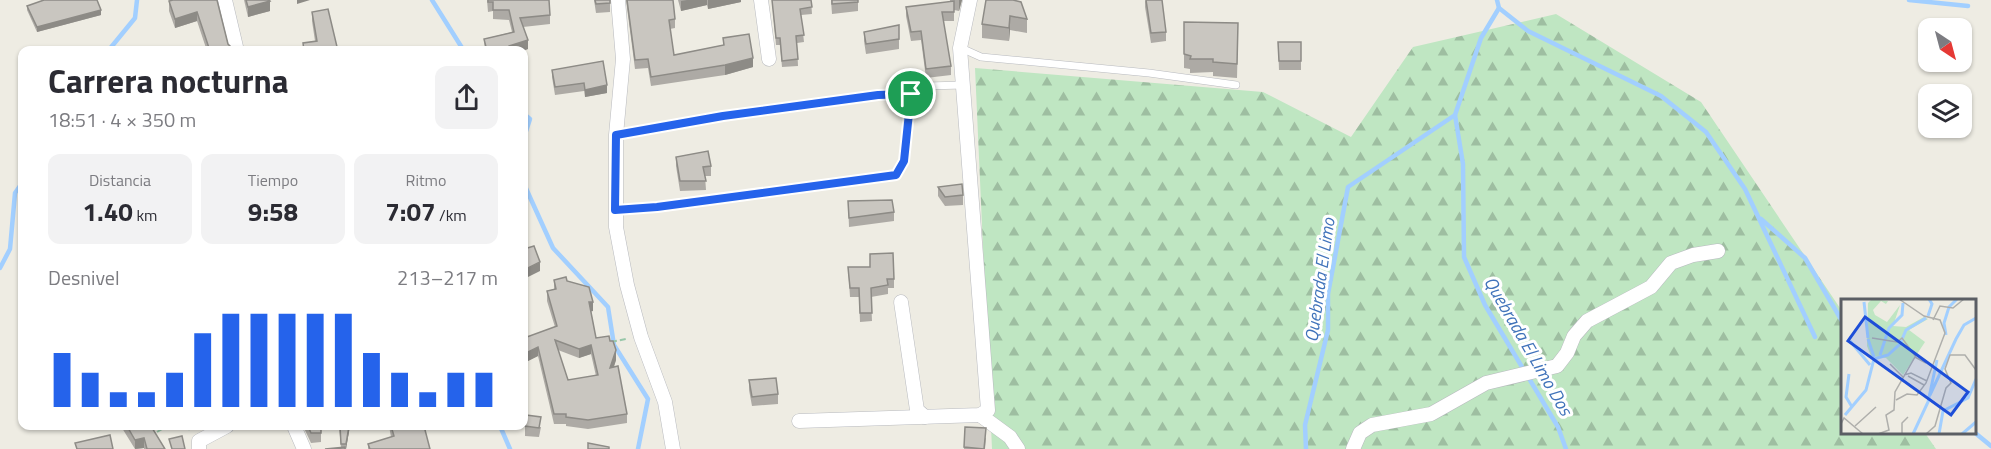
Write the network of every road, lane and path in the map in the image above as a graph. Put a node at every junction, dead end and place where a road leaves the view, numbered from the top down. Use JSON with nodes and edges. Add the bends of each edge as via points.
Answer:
{"nodes":[{"id":1,"x":225,"y":0,"type":"edge"},
{"id":2,"x":618,"y":0,"type":"edge"},
{"id":3,"x":761,"y":0,"type":"edge"},
{"id":4,"x":970,"y":0,"type":"edge"},
{"id":5,"x":236,"y":46,"type":"edge"},
{"id":6,"x":960,"y":48,"type":"junction"},
{"id":7,"x":769,"y":59,"type":"dead end"},
{"id":8,"x":963,"y":85,"type":"junction"},
{"id":9,"x":1236,"y":85,"type":"dead end"},
{"id":10,"x":911,"y":94,"type":"junction"},
{"id":11,"x":616,"y":135,"type":"junction"},
{"id":12,"x":615,"y":210,"type":"junction"},
{"id":13,"x":1718,"y":251,"type":"dead end"},
{"id":14,"x":901,"y":302,"type":"dead end"},
{"id":15,"x":641,"y":337,"type":"junction"},
{"id":16,"x":605,"y":344,"type":"edge"},
{"id":17,"x":980,"y":415,"type":"junction"},
{"id":18,"x":925,"y":417,"type":"junction"},
{"id":19,"x":799,"y":421,"type":"dead end"},
{"id":20,"x":160,"y":430,"type":"edge"},
{"id":21,"x":195,"y":430,"type":"edge"},
{"id":22,"x":218,"y":430,"type":"edge"},
{"id":23,"x":296,"y":430,"type":"edge"},
{"id":24,"x":192,"y":431,"type":"joint"},
{"id":25,"x":157,"y":432,"type":"edge"},
{"id":26,"x":183,"y":436,"type":"edge"},
{"id":27,"x":199,"y":449,"type":"edge"},
{"id":28,"x":304,"y":449,"type":"edge"},
{"id":29,"x":673,"y":449,"type":"edge"},
{"id":30,"x":1018,"y":449,"type":"edge"},
{"id":31,"x":1353,"y":449,"type":"edge"}],
"edges":[{"from":1,"to":5,"type":"street"},
{"from":2,"to":11,"type":"street","via":[[623,59]]},
{"from":3,"to":7,"type":"street"},
{"from":4,"to":6,"type":"street"},
{"from":6,"to":8,"type":"street"},
{"from":6,"to":9,"type":"lane","via":[[981,57]]},
{"from":8,"to":10,"type":"lane","via":[[927,86]]},
{"from":8,"to":17,"type":"street","via":[[988,408]]},
{"from":10,"to":11,"type":"lane","via":[[723,116]]},
{"from":10,"to":12,"type":"lane","via":[[904,161],[896,175]]},
{"from":11,"to":12,"type":"street"},
{"from":12,"to":15,"type":"street","via":[[627,285]]},
{"from":13,"to":31,"type":"street","via":[[1671,263],[1651,287],[1587,321],[1557,366],[1486,383],[1431,414],[1372,426],[1360,433]]},
{"from":14,"to":18,"type":"street","via":[[917,410]]},
{"from":15,"to":16,"type":"path"},
{"from":15,"to":29,"type":"street","via":[[664,402]]},
{"from":17,"to":18,"type":"street"},
{"from":17,"to":30,"type":"street","via":[[1010,437]]},
{"from":18,"to":19,"type":"street"},
{"from":20,"to":25,"type":"path"},
{"from":21,"to":24,"type":"path"},
{"from":22,"to":27,"type":"street","via":[[199,441]]},
{"from":23,"to":28,"type":"street"},
{"from":24,"to":26,"type":"path"}]}
